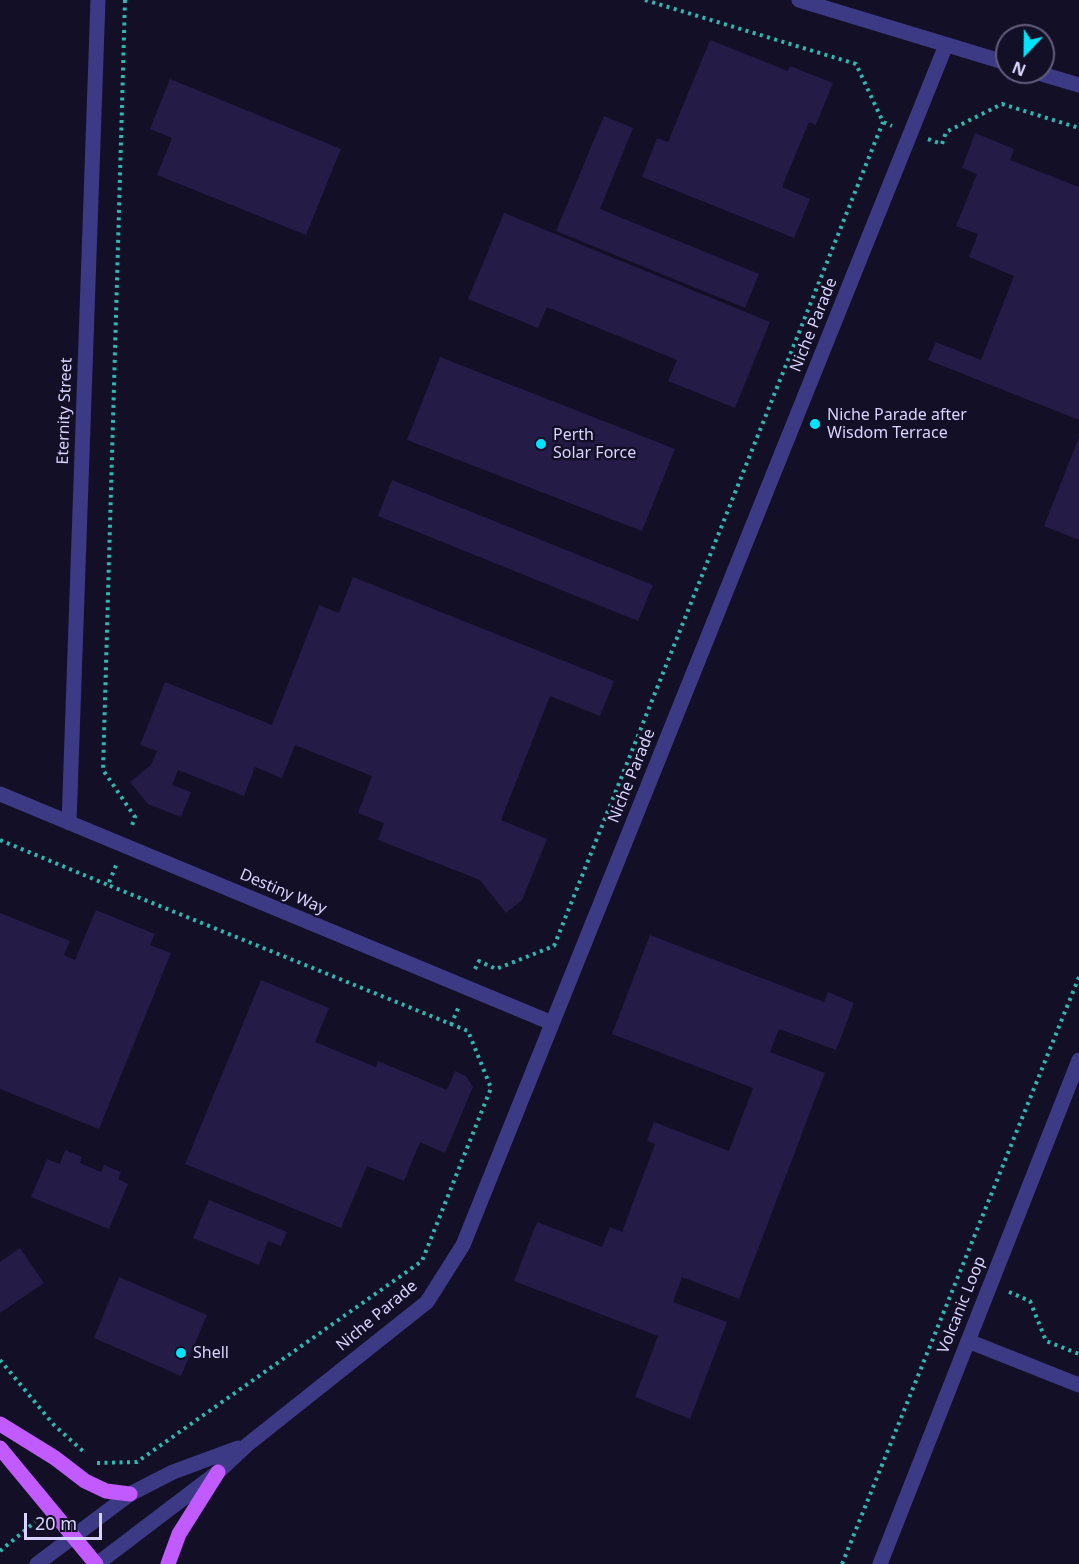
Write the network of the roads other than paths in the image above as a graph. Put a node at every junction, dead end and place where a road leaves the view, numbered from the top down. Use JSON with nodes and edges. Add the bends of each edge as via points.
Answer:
{"nodes":[{"id":1,"x":98,"y":0,"type":"edge"},
{"id":2,"x":799,"y":0,"type":"edge"},
{"id":3,"x":946,"y":45,"type":"junction"},
{"id":4,"x":995,"y":59,"type":"edge"},
{"id":5,"x":1055,"y":78,"type":"edge"},
{"id":6,"x":1079,"y":85,"type":"edge"},
{"id":7,"x":0,"y":794,"type":"edge"},
{"id":8,"x":69,"y":823,"type":"junction"},
{"id":9,"x":552,"y":1023,"type":"junction"},
{"id":10,"x":1079,"y":1060,"type":"edge"},
{"id":11,"x":968,"y":1341,"type":"junction"},
{"id":12,"x":1079,"y":1385,"type":"edge"},
{"id":13,"x":0,"y":1424,"type":"edge"},
{"id":14,"x":247,"y":1445,"type":"junction"},
{"id":15,"x":0,"y":1448,"type":"edge"},
{"id":16,"x":218,"y":1472,"type":"junction"},
{"id":17,"x":130,"y":1494,"type":"junction"},
{"id":18,"x":73,"y":1537,"type":"junction"},
{"id":19,"x":37,"y":1564,"type":"edge"},
{"id":20,"x":96,"y":1564,"type":"edge"},
{"id":21,"x":168,"y":1564,"type":"edge"},
{"id":22,"x":880,"y":1564,"type":"edge"}],
"edges":[{"from":1,"to":8,"type":"street","name":"Eternity Street"},
{"from":2,"to":3,"type":"street"},
{"from":3,"to":4,"type":"street"},
{"from":3,"to":9,"type":"street","name":"Niche Parade"},
{"from":5,"to":6,"type":"street"},
{"from":7,"to":8,"type":"street","name":"Destiny Way"},
{"from":8,"to":9,"type":"street","name":"Destiny Way"},
{"from":9,"to":14,"type":"street","name":"Niche Parade","via":[[463,1245],[427,1302]]},
{"from":10,"to":11,"type":"street","name":"Volcanic Loop"},
{"from":11,"to":12,"type":"street"},
{"from":11,"to":22,"type":"street","name":"Volcanic Loop"},
{"from":13,"to":17,"type":"main road","via":[[85,1481],[106,1491]]},
{"from":14,"to":16,"type":"street","name":"Niche Parade"},
{"from":14,"to":17,"type":"street","name":"Niche Parade","via":[[173,1472]]},
{"from":15,"to":18,"type":"main road"},
{"from":16,"to":20,"type":"street","name":"Niche Parade"},
{"from":16,"to":21,"type":"main road","via":[[179,1534]]},
{"from":17,"to":18,"type":"street","name":"Niche Parade"},
{"from":18,"to":19,"type":"street","name":"Niche Parade"},
{"from":18,"to":20,"type":"main road"}]}
